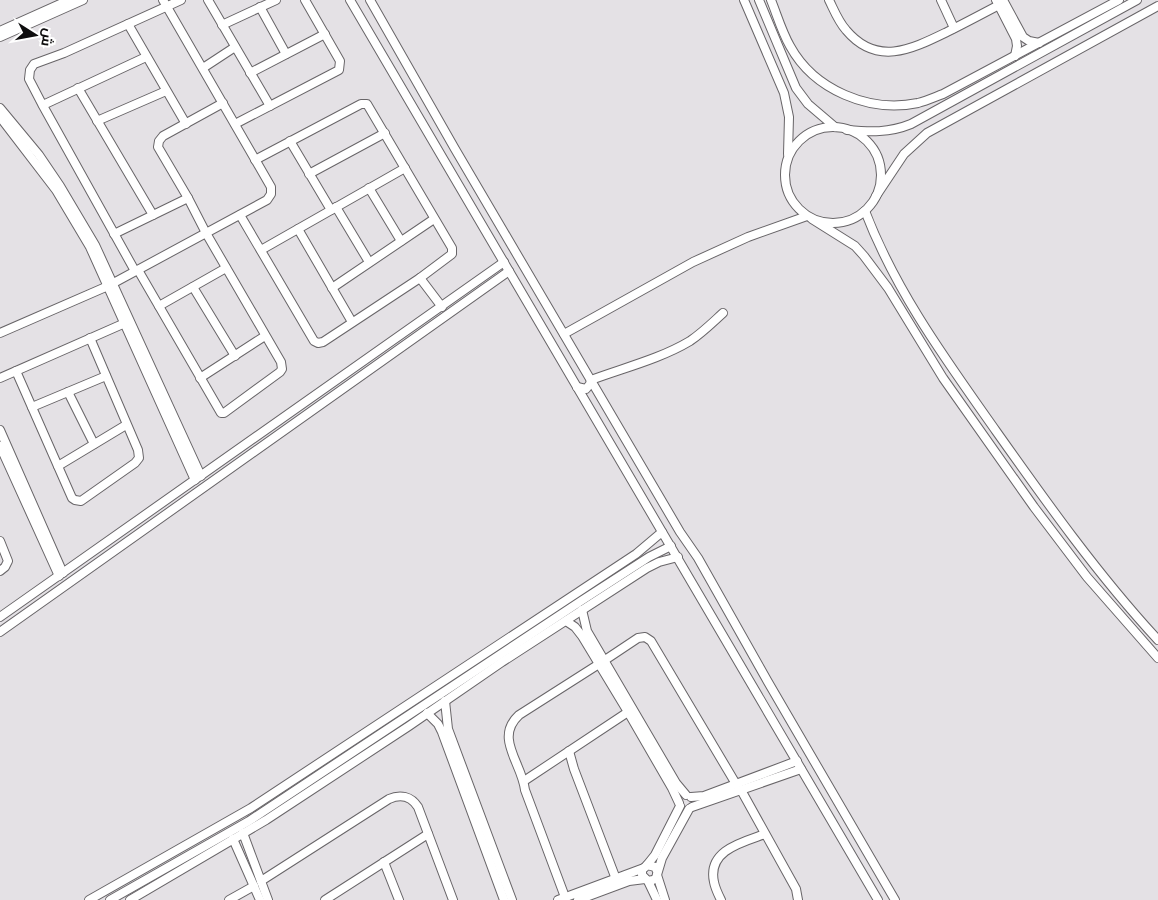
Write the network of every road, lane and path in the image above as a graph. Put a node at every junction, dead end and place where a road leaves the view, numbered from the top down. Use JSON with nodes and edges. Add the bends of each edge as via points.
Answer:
{"nodes":[{"id":1,"x":69,"y":0,"type":"edge"},
{"id":2,"x":83,"y":0,"type":"edge"},
{"id":3,"x":181,"y":0,"type":"edge"},
{"id":4,"x":208,"y":0,"type":"edge"},
{"id":5,"x":276,"y":0,"type":"edge"},
{"id":6,"x":306,"y":0,"type":"edge"},
{"id":7,"x":350,"y":0,"type":"edge"},
{"id":8,"x":370,"y":0,"type":"edge"},
{"id":9,"x":744,"y":0,"type":"edge"},
{"id":10,"x":759,"y":0,"type":"edge"},
{"id":11,"x":771,"y":0,"type":"edge"},
{"id":12,"x":829,"y":0,"type":"edge"},
{"id":13,"x":941,"y":0,"type":"edge"},
{"id":14,"x":1118,"y":0,"type":"edge"},
{"id":15,"x":1137,"y":0,"type":"edge"},
{"id":16,"x":1002,"y":2,"type":"edge"},
{"id":17,"x":165,"y":3,"type":"edge"},
{"id":18,"x":1158,"y":6,"type":"edge"},
{"id":19,"x":260,"y":7,"type":"junction"},
{"id":20,"x":46,"y":14,"type":"junction"},
{"id":21,"x":128,"y":24,"type":"junction"},
{"id":22,"x":222,"y":25,"type":"junction"},
{"id":23,"x":954,"y":28,"type":"junction"},
{"id":24,"x":0,"y":31,"type":"edge"},
{"id":25,"x":325,"y":34,"type":"junction"},
{"id":26,"x":0,"y":37,"type":"edge"},
{"id":27,"x":1039,"y":42,"type":"junction"},
{"id":28,"x":235,"y":48,"type":"junction"},
{"id":29,"x":286,"y":54,"type":"junction"},
{"id":30,"x":1015,"y":56,"type":"junction"},
{"id":31,"x":146,"y":57,"type":"junction"},
{"id":32,"x":203,"y":68,"type":"junction"},
{"id":33,"x":787,"y":68,"type":"junction"},
{"id":34,"x":250,"y":73,"type":"junction"},
{"id":35,"x":775,"y":73,"type":"junction"},
{"id":36,"x":78,"y":88,"type":"junction"},
{"id":37,"x":166,"y":91,"type":"junction"},
{"id":38,"x":223,"y":103,"type":"junction"},
{"id":39,"x":43,"y":106,"type":"junction"},
{"id":40,"x":270,"y":106,"type":"junction"},
{"id":41,"x":0,"y":108,"type":"edge"},
{"id":42,"x":3,"y":119,"type":"edge"},
{"id":43,"x":98,"y":120,"type":"junction"},
{"id":44,"x":186,"y":124,"type":"junction"},
{"id":45,"x":235,"y":124,"type":"junction"},
{"id":46,"x":835,"y":128,"type":"junction"},
{"id":47,"x":444,"y":130,"type":"junction"},
{"id":48,"x":847,"y":130,"type":"junction"},
{"id":49,"x":385,"y":133,"type":"junction"},
{"id":50,"x":430,"y":138,"type":"junction"},
{"id":51,"x":290,"y":141,"type":"junction"},
{"id":52,"x":255,"y":160,"type":"junction"},
{"id":53,"x":787,"y":161,"type":"junction"},
{"id":54,"x":405,"y":168,"type":"junction"},
{"id":55,"x":310,"y":174,"type":"junction"},
{"id":56,"x":370,"y":188,"type":"junction"},
{"id":57,"x":876,"y":196,"type":"junction"},
{"id":58,"x":188,"y":198,"type":"junction"},
{"id":59,"x":333,"y":209,"type":"junction"},
{"id":60,"x":864,"y":211,"type":"junction"},
{"id":61,"x":153,"y":215,"type":"junction"},
{"id":62,"x":240,"y":215,"type":"junction"},
{"id":63,"x":809,"y":217,"type":"junction"},
{"id":64,"x":434,"y":219,"type":"junction"},
{"id":65,"x":298,"y":229,"type":"junction"},
{"id":66,"x":206,"y":233,"type":"junction"},
{"id":67,"x":114,"y":234,"type":"junction"},
{"id":68,"x":507,"y":238,"type":"junction"},
{"id":69,"x":401,"y":241,"type":"junction"},
{"id":70,"x":494,"y":246,"type":"junction"},
{"id":71,"x":261,"y":250,"type":"junction"},
{"id":72,"x":369,"y":262,"type":"junction"},
{"id":73,"x":504,"y":262,"type":"junction"},
{"id":74,"x":226,"y":268,"type":"junction"},
{"id":75,"x":136,"y":271,"type":"junction"},
{"id":76,"x":509,"y":271,"type":"junction"},
{"id":77,"x":420,"y":278,"type":"junction"},
{"id":78,"x":111,"y":284,"type":"junction"},
{"id":79,"x":193,"y":287,"type":"junction"},
{"id":80,"x":332,"y":288,"type":"junction"},
{"id":81,"x":159,"y":306,"type":"junction"},
{"id":82,"x":442,"y":307,"type":"junction"},
{"id":83,"x":723,"y":313,"type":"dead end"},
{"id":84,"x":352,"y":322,"type":"junction"},
{"id":85,"x":125,"y":323,"type":"junction"},
{"id":86,"x":0,"y":333,"type":"edge"},
{"id":87,"x":564,"y":334,"type":"junction"},
{"id":88,"x":266,"y":336,"type":"junction"},
{"id":89,"x":90,"y":338,"type":"junction"},
{"id":90,"x":235,"y":356,"type":"junction"},
{"id":91,"x":16,"y":371,"type":"junction"},
{"id":92,"x":106,"y":376,"type":"junction"},
{"id":93,"x":0,"y":378,"type":"edge"},
{"id":94,"x":200,"y":378,"type":"junction"},
{"id":95,"x":591,"y":380,"type":"junction"},
{"id":96,"x":578,"y":387,"type":"junction"},
{"id":97,"x":68,"y":392,"type":"junction"},
{"id":98,"x":606,"y":406,"type":"junction"},
{"id":99,"x":32,"y":407,"type":"junction"},
{"id":100,"x":593,"y":414,"type":"junction"},
{"id":101,"x":276,"y":423,"type":"junction"},
{"id":102,"x":126,"y":425,"type":"junction"},
{"id":103,"x":0,"y":430,"type":"edge"},
{"id":104,"x":283,"y":432,"type":"junction"},
{"id":105,"x":94,"y":444,"type":"junction"},
{"id":106,"x":0,"y":446,"type":"edge"},
{"id":107,"x":58,"y":466,"type":"junction"},
{"id":108,"x":198,"y":478,"type":"junction"},
{"id":109,"x":662,"y":532,"type":"junction"},
{"id":110,"x":0,"y":541,"type":"edge"},
{"id":111,"x":101,"y":546,"type":"junction"},
{"id":112,"x":671,"y":546,"type":"junction"},
{"id":113,"x":108,"y":556,"type":"junction"},
{"id":114,"x":678,"y":557,"type":"junction"},
{"id":115,"x":0,"y":570,"type":"edge"},
{"id":116,"x":61,"y":574,"type":"junction"},
{"id":117,"x":582,"y":610,"type":"junction"},
{"id":118,"x":0,"y":617,"type":"edge"},
{"id":119,"x":566,"y":620,"type":"junction"},
{"id":120,"x":0,"y":632,"type":"edge"},
{"id":121,"x":1158,"y":640,"type":"edge"},
{"id":122,"x":1158,"y":658,"type":"edge"},
{"id":123,"x":754,"y":659,"type":"junction"},
{"id":124,"x":602,"y":662,"type":"junction"},
{"id":125,"x":741,"y":666,"type":"junction"},
{"id":126,"x":442,"y":682,"type":"junction"},
{"id":127,"x":768,"y":682,"type":"junction"},
{"id":128,"x":447,"y":690,"type":"junction"},
{"id":129,"x":755,"y":690,"type":"junction"},
{"id":130,"x":445,"y":701,"type":"junction"},
{"id":131,"x":628,"y":712,"type":"junction"},
{"id":132,"x":427,"y":713,"type":"junction"},
{"id":133,"x":569,"y":751,"type":"junction"},
{"id":134,"x":797,"y":761,"type":"junction"},
{"id":135,"x":801,"y":769,"type":"junction"},
{"id":136,"x":524,"y":781,"type":"junction"},
{"id":137,"x":738,"y":787,"type":"junction"},
{"id":138,"x":689,"y":796,"type":"junction"},
{"id":139,"x":679,"y":804,"type":"junction"},
{"id":140,"x":690,"y":808,"type":"junction"},
{"id":141,"x":243,"y":834,"type":"junction"},
{"id":142,"x":428,"y":834,"type":"junction"},
{"id":143,"x":765,"y":834,"type":"junction"},
{"id":144,"x":234,"y":839,"type":"junction"},
{"id":145,"x":384,"y":862,"type":"junction"},
{"id":146,"x":646,"y":866,"type":"junction"},
{"id":147,"x":657,"y":873,"type":"junction"},
{"id":148,"x":616,"y":879,"type":"junction"},
{"id":149,"x":126,"y":880,"type":"junction"},
{"id":150,"x":646,"y":880,"type":"junction"},
{"id":151,"x":258,"y":883,"type":"junction"},
{"id":152,"x":131,"y":888,"type":"junction"},
{"id":153,"x":561,"y":899,"type":"edge"},
{"id":154,"x":89,"y":900,"type":"edge"},
{"id":155,"x":110,"y":900,"type":"edge"},
{"id":156,"x":130,"y":900,"type":"edge"},
{"id":157,"x":229,"y":900,"type":"edge"},
{"id":158,"x":260,"y":900,"type":"edge"},
{"id":159,"x":268,"y":900,"type":"edge"},
{"id":160,"x":325,"y":900,"type":"edge"},
{"id":161,"x":399,"y":900,"type":"edge"},
{"id":162,"x":453,"y":900,"type":"edge"},
{"id":163,"x":504,"y":900,"type":"edge"},
{"id":164,"x":512,"y":900,"type":"edge"},
{"id":165,"x":578,"y":900,"type":"edge"},
{"id":166,"x":657,"y":900,"type":"edge"},
{"id":167,"x":665,"y":900,"type":"edge"},
{"id":168,"x":720,"y":900,"type":"edge"},
{"id":169,"x":798,"y":900,"type":"edge"},
{"id":170,"x":878,"y":900,"type":"edge"},
{"id":171,"x":895,"y":900,"type":"edge"}],
"edges":[{"from":1,"to":20,"type":"street"},
{"from":2,"to":20,"type":"street"},
{"from":3,"to":17,"type":"street"},
{"from":4,"to":22,"type":"street"},
{"from":5,"to":19,"type":"street"},
{"from":6,"to":25,"type":"street"},
{"from":7,"to":50,"type":"street"},
{"from":8,"to":47,"type":"street"},
{"from":9,"to":35,"type":"street"},
{"from":10,"to":33,"type":"street"},
{"from":11,"to":30,"type":"street","via":[[790,46],[816,77],[856,100],[882,106],[918,103],[943,94]]},
{"from":12,"to":23,"type":"street","via":[[848,32],[864,45],[882,51],[909,50]]},
{"from":13,"to":23,"type":"street"},
{"from":14,"to":27,"type":"street"},
{"from":15,"to":48,"type":"street","via":[[911,124],[880,132]]},
{"from":16,"to":23,"type":"street"},
{"from":16,"to":27,"type":"street","via":[[1023,37]]},
{"from":16,"to":30,"type":"street","via":[[1016,39]]},
{"from":17,"to":21,"type":"street"},
{"from":17,"to":32,"type":"street"},
{"from":18,"to":57,"type":"street","via":[[927,133],[904,154]]},
{"from":19,"to":22,"type":"street"},
{"from":19,"to":29,"type":"street"},
{"from":20,"to":24,"type":"street"},
{"from":20,"to":26,"type":"street"},
{"from":21,"to":31,"type":"street"},
{"from":21,"to":39,"type":"street","via":[[34,64],[29,79]]},
{"from":22,"to":28,"type":"street"},
{"from":25,"to":29,"type":"street"},
{"from":25,"to":40,"type":"street","via":[[340,60],[339,70]]},
{"from":27,"to":30,"type":"street"},
{"from":28,"to":32,"type":"street"},
{"from":28,"to":34,"type":"street"},
{"from":29,"to":34,"type":"street"},
{"from":31,"to":36,"type":"street"},
{"from":31,"to":37,"type":"street"},
{"from":32,"to":38,"type":"street"},
{"from":33,"to":35,"type":"street"},
{"from":33,"to":46,"type":"street","via":[[801,96]]},
{"from":34,"to":40,"type":"street"},
{"from":35,"to":53,"type":"street","via":[[784,93],[789,117]]},
{"from":36,"to":39,"type":"street"},
{"from":36,"to":43,"type":"street"},
{"from":37,"to":43,"type":"street"},
{"from":37,"to":44,"type":"street"},
{"from":38,"to":44,"type":"street"},
{"from":38,"to":45,"type":"street"},
{"from":39,"to":67,"type":"street"},
{"from":40,"to":45,"type":"street"},
{"from":41,"to":42,"type":"street"},
{"from":42,"to":78,"type":"street","via":[[56,190]]},
{"from":43,"to":61,"type":"street"},
{"from":44,"to":58,"type":"street","via":[[162,136],[158,144]]},
{"from":45,"to":52,"type":"street"},
{"from":46,"to":48,"type":"street"},
{"from":46,"to":53,"type":"street","via":[[823,128],[806,136],[792,149]]},
{"from":47,"to":50,"type":"street"},
{"from":47,"to":68,"type":"street"},
{"from":48,"to":57,"type":"street","via":[[864,139],[878,159],[880,178]]},
{"from":49,"to":51,"type":"street","via":[[364,103]]},
{"from":49,"to":54,"type":"street"},
{"from":49,"to":55,"type":"street"},
{"from":50,"to":70,"type":"street"},
{"from":51,"to":52,"type":"street"},
{"from":51,"to":55,"type":"street"},
{"from":52,"to":62,"type":"street","via":[[271,187],[271,194],[267,200]]},
{"from":53,"to":63,"type":"street","via":[[785,179],[788,192],[793,203]]},
{"from":54,"to":56,"type":"street"},
{"from":54,"to":64,"type":"street"},
{"from":55,"to":59,"type":"street"},
{"from":56,"to":59,"type":"street"},
{"from":56,"to":69,"type":"street"},
{"from":57,"to":60,"type":"street"},
{"from":58,"to":61,"type":"street"},
{"from":58,"to":66,"type":"street"},
{"from":59,"to":65,"type":"street"},
{"from":59,"to":72,"type":"street"},
{"from":60,"to":63,"type":"street","via":[[842,222],[830,223]]},
{"from":60,"to":121,"type":"street","via":[[891,271],[932,339],[1042,498]]},
{"from":61,"to":67,"type":"street"},
{"from":62,"to":66,"type":"street"},
{"from":62,"to":71,"type":"street"},
{"from":63,"to":87,"type":"street","via":[[748,237],[693,262]]},
{"from":63,"to":122,"type":"street","via":[[855,246],[864,256],[994,452],[1105,599]]},
{"from":64,"to":69,"type":"street"},
{"from":64,"to":77,"type":"street","via":[[453,252]]},
{"from":65,"to":71,"type":"street"},
{"from":65,"to":80,"type":"street"},
{"from":66,"to":74,"type":"street"},
{"from":66,"to":75,"type":"street"},
{"from":67,"to":75,"type":"street"},
{"from":68,"to":70,"type":"street"},
{"from":68,"to":87,"type":"street"},
{"from":69,"to":72,"type":"street"},
{"from":70,"to":73,"type":"street"},
{"from":71,"to":84,"type":"street","via":[[316,342],[323,342]]},
{"from":72,"to":80,"type":"street"},
{"from":73,"to":76,"type":"street"},
{"from":73,"to":82,"type":"street"},
{"from":74,"to":79,"type":"street"},
{"from":74,"to":88,"type":"street"},
{"from":75,"to":78,"type":"street"},
{"from":75,"to":81,"type":"street"},
{"from":76,"to":96,"type":"street"},
{"from":76,"to":104,"type":"street"},
{"from":77,"to":82,"type":"street"},
{"from":77,"to":84,"type":"street"},
{"from":78,"to":85,"type":"street"},
{"from":78,"to":86,"type":"street"},
{"from":78,"to":108,"type":"street"},
{"from":79,"to":81,"type":"street"},
{"from":79,"to":90,"type":"street"},
{"from":80,"to":84,"type":"street"},
{"from":81,"to":94,"type":"street"},
{"from":82,"to":101,"type":"street"},
{"from":83,"to":95,"type":"street","via":[[681,346]]},
{"from":85,"to":89,"type":"street"},
{"from":85,"to":108,"type":"street"},
{"from":87,"to":95,"type":"street"},
{"from":88,"to":90,"type":"street"},
{"from":88,"to":94,"type":"street","via":[[282,369],[224,413],[220,412]]},
{"from":89,"to":91,"type":"street"},
{"from":89,"to":92,"type":"street"},
{"from":90,"to":94,"type":"street"},
{"from":91,"to":93,"type":"street"},
{"from":91,"to":99,"type":"street"},
{"from":92,"to":97,"type":"street"},
{"from":92,"to":102,"type":"street"},
{"from":95,"to":96,"type":"street","via":[[586,389]]},
{"from":95,"to":98,"type":"street"},
{"from":96,"to":100,"type":"street"},
{"from":97,"to":99,"type":"street"},
{"from":97,"to":105,"type":"street"},
{"from":98,"to":100,"type":"street","via":[[597,407]]},
{"from":98,"to":123,"type":"street","via":[[698,558]]},
{"from":99,"to":107,"type":"street"},
{"from":100,"to":109,"type":"street"},
{"from":101,"to":104,"type":"street"},
{"from":101,"to":108,"type":"street"},
{"from":102,"to":105,"type":"street"},
{"from":102,"to":107,"type":"street","via":[[139,454],[138,461],[81,501],[72,498]]},
{"from":103,"to":116,"type":"street"},
{"from":104,"to":113,"type":"street"},
{"from":105,"to":107,"type":"street"},
{"from":106,"to":116,"type":"street"},
{"from":108,"to":111,"type":"street"},
{"from":109,"to":112,"type":"street"},
{"from":109,"to":126,"type":"street","via":[[636,554]]},
{"from":110,"to":115,"type":"street","via":[[8,561]]},
{"from":111,"to":113,"type":"street"},
{"from":111,"to":116,"type":"street"},
{"from":112,"to":114,"type":"street"},
{"from":112,"to":128,"type":"street","via":[[649,557]]},
{"from":113,"to":120,"type":"street"},
{"from":114,"to":117,"type":"street","via":[[647,568]]},
{"from":114,"to":125,"type":"street"},
{"from":116,"to":118,"type":"street"},
{"from":117,"to":119,"type":"street"},
{"from":117,"to":124,"type":"street"},
{"from":119,"to":124,"type":"street","via":[[579,631]]},
{"from":119,"to":130,"type":"street"},
{"from":123,"to":125,"type":"street","via":[[749,665]]},
{"from":123,"to":127,"type":"street"},
{"from":124,"to":131,"type":"street"},
{"from":124,"to":136,"type":"street","via":[[519,715],[511,725],[509,745]]},
{"from":124,"to":137,"type":"street","via":[[638,638],[645,637],[651,641]]},
{"from":124,"to":138,"type":"street","via":[[676,783]]},
{"from":125,"to":129,"type":"street"},
{"from":126,"to":128,"type":"street"},
{"from":126,"to":149,"type":"street","via":[[251,808]]},
{"from":127,"to":129,"type":"street","via":[[760,683]]},
{"from":127,"to":171,"type":"street"},
{"from":128,"to":152,"type":"street","via":[[249,821]]},
{"from":129,"to":134,"type":"street"},
{"from":130,"to":132,"type":"street"},
{"from":130,"to":164,"type":"street","via":[[448,729]]},
{"from":131,"to":133,"type":"street"},
{"from":131,"to":139,"type":"street"},
{"from":132,"to":141,"type":"street"},
{"from":132,"to":163,"type":"street","via":[[442,732]]},
{"from":133,"to":136,"type":"street"},
{"from":133,"to":148,"type":"street"},
{"from":134,"to":135,"type":"street"},
{"from":134,"to":137,"type":"street"},
{"from":135,"to":137,"type":"street"},
{"from":135,"to":170,"type":"street"},
{"from":136,"to":153,"type":"street"},
{"from":137,"to":138,"type":"street","via":[[704,796]]},
{"from":137,"to":140,"type":"street"},
{"from":137,"to":143,"type":"street"},
{"from":138,"to":139,"type":"street","via":[[682,796]]},
{"from":138,"to":140,"type":"street","via":[[693,801]]},
{"from":139,"to":140,"type":"street","via":[[684,810]]},
{"from":139,"to":146,"type":"street","via":[[655,855]]},
{"from":140,"to":147,"type":"street"},
{"from":141,"to":144,"type":"street"},
{"from":141,"to":151,"type":"street"},
{"from":142,"to":145,"type":"street"},
{"from":142,"to":151,"type":"street","via":[[416,803],[403,796],[393,797]]},
{"from":142,"to":162,"type":"street"},
{"from":143,"to":168,"type":"street","via":[[729,848],[718,858],[713,874]]},
{"from":143,"to":169,"type":"street","via":[[796,889]]},
{"from":144,"to":151,"type":"street"},
{"from":144,"to":156,"type":"street"},
{"from":145,"to":160,"type":"street"},
{"from":145,"to":161,"type":"street"},
{"from":146,"to":147,"type":"street","via":[[652,866]]},
{"from":146,"to":148,"type":"street"},
{"from":146,"to":150,"type":"street","via":[[642,872]]},
{"from":147,"to":150,"type":"street","via":[[654,879]]},
{"from":147,"to":167,"type":"street"},
{"from":148,"to":153,"type":"street"},
{"from":149,"to":152,"type":"street"},
{"from":149,"to":154,"type":"street"},
{"from":150,"to":165,"type":"street","via":[[629,881]]},
{"from":150,"to":166,"type":"street"},
{"from":151,"to":157,"type":"street"},
{"from":151,"to":158,"type":"street"},
{"from":151,"to":159,"type":"street"},
{"from":152,"to":155,"type":"street"}]}
